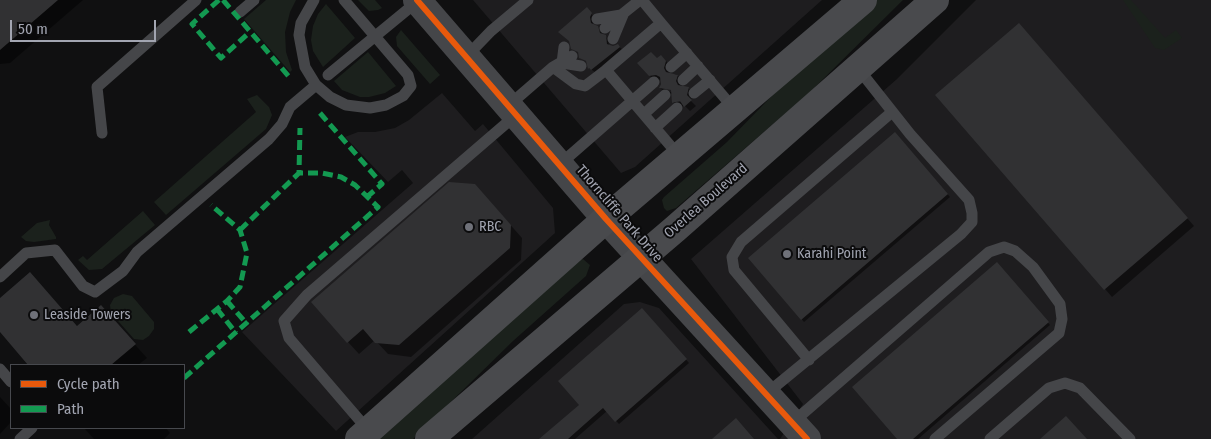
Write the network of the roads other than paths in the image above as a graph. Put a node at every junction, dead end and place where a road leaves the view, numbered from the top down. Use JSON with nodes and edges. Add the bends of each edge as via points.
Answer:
{"nodes":[{"id":1,"x":196,"y":0,"type":"edge"},
{"id":2,"x":254,"y":0,"type":"edge"},
{"id":3,"x":314,"y":0,"type":"edge"},
{"id":4,"x":344,"y":0,"type":"edge"},
{"id":5,"x":528,"y":0,"type":"edge"},
{"id":6,"x":641,"y":0,"type":"edge"},
{"id":7,"x":863,"y":0,"type":"edge"},
{"id":8,"x":935,"y":0,"type":"edge"},
{"id":9,"x":418,"y":1,"type":"edge"},
{"id":10,"x":240,"y":12,"type":"dead end"},
{"id":11,"x":623,"y":15,"type":"junction"},
{"id":12,"x":597,"y":19,"type":"dead end"},
{"id":13,"x":661,"y":23,"type":"junction"},
{"id":14,"x":604,"y":28,"type":"dead end"},
{"id":15,"x":375,"y":36,"type":"junction"},
{"id":16,"x":613,"y":39,"type":"dead end"},
{"id":17,"x":564,"y":47,"type":"dead end"},
{"id":18,"x":687,"y":53,"type":"junction"},
{"id":19,"x":572,"y":56,"type":"dead end"},
{"id":20,"x":466,"y":57,"type":"junction"},
{"id":21,"x":557,"y":65,"type":"junction"},
{"id":22,"x":581,"y":66,"type":"dead end"},
{"id":23,"x":698,"y":66,"type":"junction"},
{"id":24,"x":671,"y":67,"type":"dead end"},
{"id":25,"x":857,"y":67,"type":"junction"},
{"id":26,"x":606,"y":70,"type":"junction"},
{"id":27,"x":328,"y":75,"type":"dead end"},
{"id":28,"x":683,"y":80,"type":"dead end"},
{"id":29,"x":710,"y":80,"type":"junction"},
{"id":30,"x":654,"y":82,"type":"dead end"},
{"id":31,"x":316,"y":85,"type":"junction"},
{"id":32,"x":694,"y":93,"type":"dead end"},
{"id":33,"x":665,"y":95,"type":"dead end"},
{"id":34,"x":633,"y":102,"type":"junction"},
{"id":35,"x":677,"y":108,"type":"dead end"},
{"id":36,"x":735,"y":110,"type":"junction"},
{"id":37,"x":512,"y":111,"type":"junction"},
{"id":38,"x":892,"y":112,"type":"junction"},
{"id":39,"x":644,"y":114,"type":"junction"},
{"id":40,"x":655,"y":128,"type":"junction"},
{"id":41,"x":102,"y":133,"type":"dead end"},
{"id":42,"x":680,"y":157,"type":"junction"},
{"id":43,"x":559,"y":165,"type":"junction"},
{"id":44,"x":606,"y":220,"type":"junction"},
{"id":45,"x":641,"y":258,"type":"junction"},
{"id":46,"x":0,"y":277,"type":"edge"},
{"id":47,"x":809,"y":360,"type":"junction"},
{"id":48,"x":0,"y":369,"type":"edge"},
{"id":49,"x":10,"y":381,"type":"edge"},
{"id":50,"x":766,"y":394,"type":"junction"},
{"id":51,"x":31,"y":429,"type":"edge"},
{"id":52,"x":800,"y":431,"type":"edge"},
{"id":53,"x":364,"y":435,"type":"edge"},
{"id":54,"x":20,"y":439,"type":"edge"},
{"id":55,"x":430,"y":439,"type":"edge"},
{"id":56,"x":935,"y":439,"type":"edge"},
{"id":57,"x":990,"y":439,"type":"edge"},
{"id":58,"x":1130,"y":439,"type":"edge"}],
"edges":[{"from":1,"to":41,"type":"lane","via":[[97,87]]},
{"from":2,"to":10,"type":"lane"},
{"from":3,"to":31,"type":"lane","via":[[299,35],[305,67]]},
{"from":4,"to":15,"type":"lane"},
{"from":5,"to":20,"type":"lane"},
{"from":6,"to":11,"type":"lane"},
{"from":6,"to":13,"type":"lane"},
{"from":7,"to":36,"type":"main road"},
{"from":8,"to":25,"type":"main road","name":"Overlea Boulevard"},
{"from":9,"to":15,"type":"lane"},
{"from":9,"to":20,"type":"street","name":"Thorncliffe Park Drive"},
{"from":11,"to":12,"type":"lane"},
{"from":11,"to":14,"type":"lane"},
{"from":11,"to":16,"type":"lane"},
{"from":13,"to":18,"type":"lane"},
{"from":13,"to":26,"type":"lane"},
{"from":15,"to":27,"type":"lane"},
{"from":15,"to":31,"type":"lane","via":[[408,75],[410,86],[403,96],[386,105],[358,108],[330,97]]},
{"from":17,"to":21,"type":"lane"},
{"from":18,"to":23,"type":"lane"},
{"from":18,"to":24,"type":"lane"},
{"from":19,"to":21,"type":"lane"},
{"from":20,"to":37,"type":"street","name":"Thorncliffe Park Drive"},
{"from":21,"to":22,"type":"lane"},
{"from":21,"to":26,"type":"lane","via":[[576,84],[585,86]]},
{"from":21,"to":37,"type":"lane"},
{"from":23,"to":28,"type":"lane"},
{"from":23,"to":29,"type":"lane"},
{"from":25,"to":38,"type":"lane"},
{"from":25,"to":45,"type":"main road","name":"Overlea Boulevard"},
{"from":26,"to":34,"type":"lane"},
{"from":29,"to":32,"type":"lane"},
{"from":29,"to":36,"type":"lane"},
{"from":30,"to":34,"type":"lane"},
{"from":31,"to":46,"type":"lane","via":[[290,107],[282,124],[269,139],[137,252],[123,271],[95,292],[82,286],[55,250],[26,253]]},
{"from":33,"to":39,"type":"lane"},
{"from":34,"to":39,"type":"lane"},
{"from":34,"to":43,"type":"lane"},
{"from":35,"to":40,"type":"lane"},
{"from":36,"to":42,"type":"main road"},
{"from":37,"to":43,"type":"street","name":"Thorncliffe Park Drive"},
{"from":37,"to":53,"type":"lane","via":[[307,295],[284,321],[289,338]]},
{"from":38,"to":47,"type":"lane","via":[[741,242],[732,257],[734,270]]},
{"from":38,"to":47,"type":"lane","via":[[969,200],[972,222]]},
{"from":39,"to":40,"type":"lane"},
{"from":40,"to":42,"type":"lane"},
{"from":42,"to":44,"type":"main road"},
{"from":43,"to":44,"type":"street","name":"Thorncliffe Park Drive"},
{"from":44,"to":45,"type":"street","name":"Thorncliffe Park Drive"},
{"from":44,"to":53,"type":"main road"},
{"from":45,"to":50,"type":"street","name":"Thorncliffe Park Drive"},
{"from":45,"to":55,"type":"main road","name":"Overlea Boulevard"},
{"from":47,"to":50,"type":"lane"},
{"from":48,"to":49,"type":"lane"},
{"from":50,"to":52,"type":"street","name":"Thorncliffe Park Drive"},
{"from":51,"to":54,"type":"lane"},
{"from":52,"to":56,"type":"lane","via":[[989,252],[1004,247],[1015,251],[1033,267],[1060,304],[1062,319],[1059,333]]},
{"from":57,"to":58,"type":"lane","via":[[1049,388],[1065,383],[1080,388]]}]}
